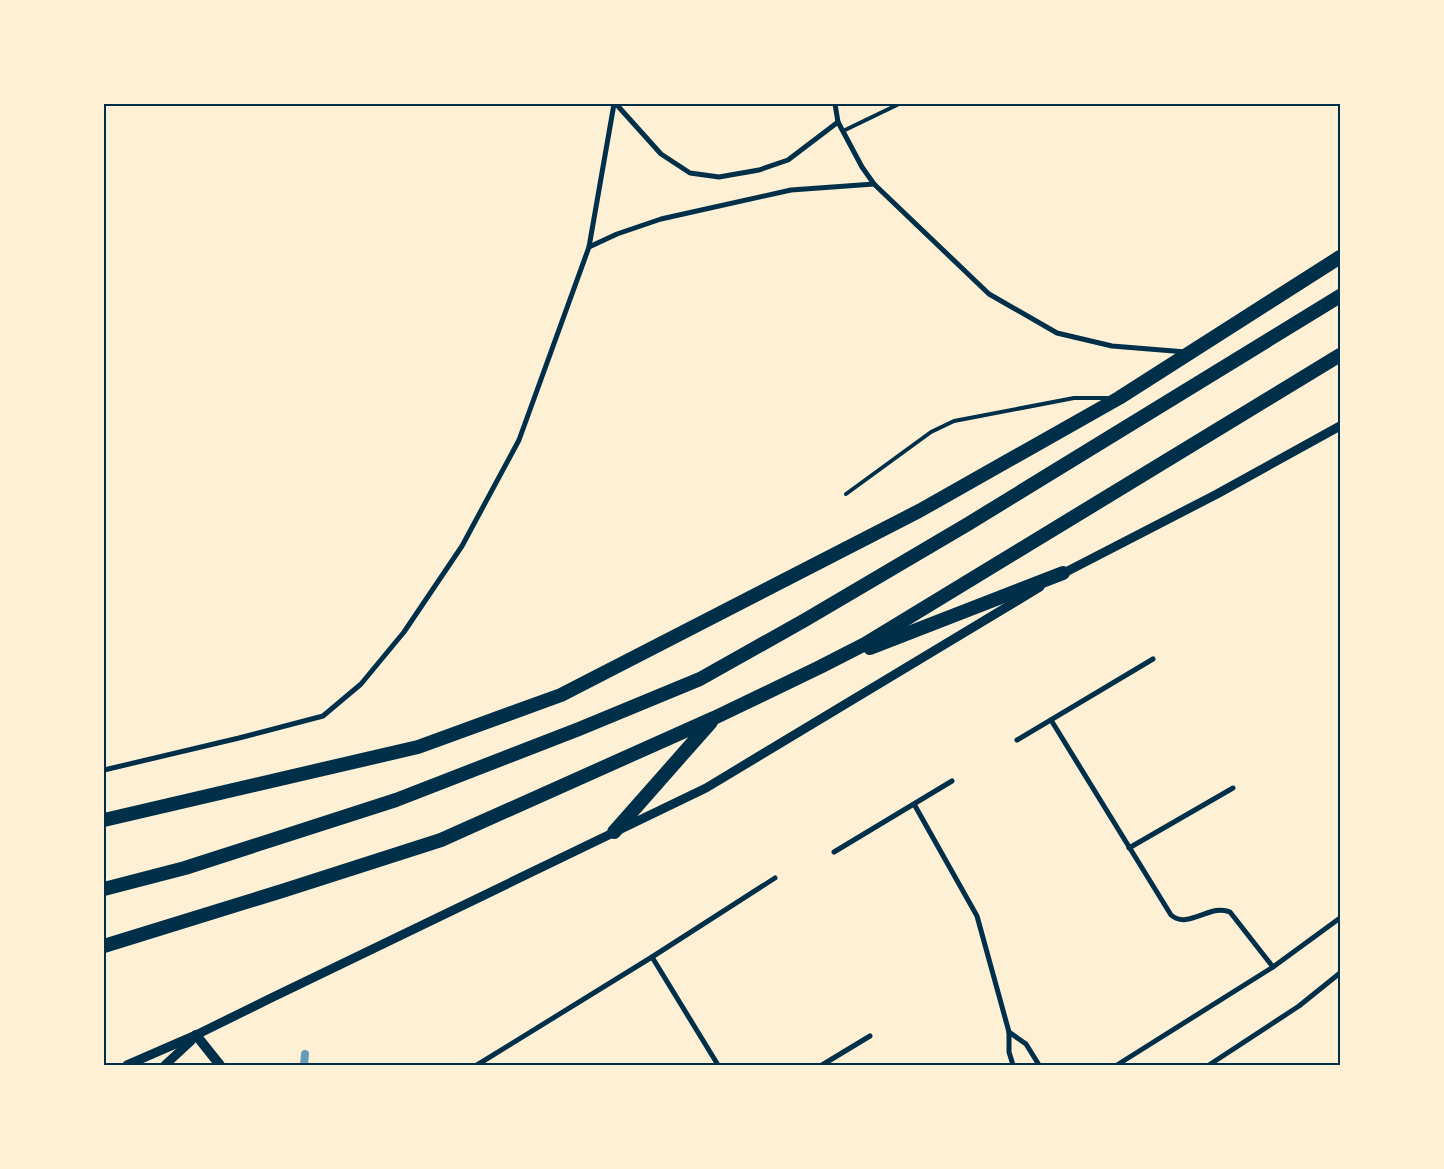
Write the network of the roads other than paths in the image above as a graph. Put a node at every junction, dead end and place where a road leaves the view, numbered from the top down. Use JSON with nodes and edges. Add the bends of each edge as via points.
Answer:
{"nodes":[{"id":1,"x":615,"y":104,"type":"edge"},
{"id":2,"x":835,"y":104,"type":"edge"},
{"id":3,"x":899,"y":104,"type":"edge"},
{"id":4,"x":838,"y":122,"type":"junction"},
{"id":5,"x":843,"y":131,"type":"junction"},
{"id":6,"x":874,"y":184,"type":"junction"},
{"id":7,"x":589,"y":247,"type":"junction"},
{"id":8,"x":1340,"y":257,"type":"edge"},
{"id":9,"x":1340,"y":296,"type":"edge"},
{"id":10,"x":1191,"y":353,"type":"junction"},
{"id":11,"x":1340,"y":355,"type":"edge"},
{"id":12,"x":1120,"y":398,"type":"junction"},
{"id":13,"x":1338,"y":429,"type":"edge"},
{"id":14,"x":846,"y":494,"type":"dead end"},
{"id":15,"x":1063,"y":573,"type":"junction"},
{"id":16,"x":1153,"y":659,"type":"dead end"},
{"id":17,"x":820,"y":667,"type":"junction"},
{"id":18,"x":714,"y":718,"type":"junction"},
{"id":19,"x":1051,"y":720,"type":"junction"},
{"id":20,"x":1018,"y":740,"type":"dead end"},
{"id":21,"x":104,"y":770,"type":"edge"},
{"id":22,"x":952,"y":781,"type":"dead end"},
{"id":23,"x":1233,"y":788,"type":"dead end"},
{"id":24,"x":914,"y":804,"type":"junction"},
{"id":25,"x":104,"y":820,"type":"edge"},
{"id":26,"x":614,"y":832,"type":"junction"},
{"id":27,"x":1129,"y":848,"type":"junction"},
{"id":28,"x":834,"y":852,"type":"dead end"},
{"id":29,"x":775,"y":878,"type":"dead end"},
{"id":30,"x":104,"y":888,"type":"edge"},
{"id":31,"x":1340,"y":918,"type":"edge"},
{"id":32,"x":104,"y":946,"type":"edge"},
{"id":33,"x":652,"y":957,"type":"junction"},
{"id":34,"x":1273,"y":967,"type":"junction"},
{"id":35,"x":1340,"y":973,"type":"edge"},
{"id":36,"x":1009,"y":1032,"type":"junction"},
{"id":37,"x":196,"y":1035,"type":"junction"},
{"id":38,"x":870,"y":1036,"type":"dead end"},
{"id":39,"x":127,"y":1065,"type":"edge"},
{"id":40,"x":165,"y":1065,"type":"edge"},
{"id":41,"x":220,"y":1065,"type":"edge"},
{"id":42,"x":477,"y":1065,"type":"edge"},
{"id":43,"x":718,"y":1065,"type":"edge"},
{"id":44,"x":822,"y":1065,"type":"edge"},
{"id":45,"x":1013,"y":1065,"type":"edge"},
{"id":46,"x":1039,"y":1065,"type":"edge"},
{"id":47,"x":1117,"y":1065,"type":"edge"},
{"id":48,"x":1208,"y":1065,"type":"edge"}],
"edges":[{"from":1,"to":4,"type":"street","via":[[661,154],[690,172],[719,177],[759,170],[788,160]]},
{"from":1,"to":7,"type":"street"},
{"from":2,"to":4,"type":"street"},
{"from":3,"to":5,"type":"lane"},
{"from":4,"to":5,"type":"street"},
{"from":5,"to":6,"type":"street"},
{"from":6,"to":7,"type":"street","via":[[791,190],[662,219]]},
{"from":6,"to":10,"type":"street","via":[[989,294],[1057,333],[1112,346]]},
{"from":7,"to":21,"type":"street","via":[[518,440],[462,546],[404,632],[361,684],[323,716]]},
{"from":8,"to":10,"type":"highway"},
{"from":9,"to":30,"type":"highway","via":[[959,529],[700,679],[396,800],[185,868]]},
{"from":10,"to":12,"type":"highway"},
{"from":11,"to":17,"type":"highway","via":[[865,644]]},
{"from":12,"to":14,"type":"lane","via":[[1074,398],[954,421],[931,432]]},
{"from":12,"to":25,"type":"highway","via":[[919,511],[561,695],[418,747]]},
{"from":13,"to":15,"type":"street"},
{"from":15,"to":17,"type":"highway"},
{"from":15,"to":26,"type":"street","via":[[706,788]]},
{"from":16,"to":19,"type":"street"},
{"from":17,"to":18,"type":"highway"},
{"from":18,"to":26,"type":"highway"},
{"from":18,"to":32,"type":"highway","via":[[441,840]]},
{"from":19,"to":20,"type":"street"},
{"from":19,"to":27,"type":"street"},
{"from":22,"to":24,"type":"street"},
{"from":23,"to":27,"type":"street"},
{"from":24,"to":28,"type":"street"},
{"from":24,"to":36,"type":"street","via":[[977,916]]},
{"from":26,"to":37,"type":"street"},
{"from":27,"to":34,"type":"street","via":[[1171,915],[1184,920],[1216,910],[1230,912]]},
{"from":29,"to":33,"type":"street"},
{"from":31,"to":34,"type":"street"},
{"from":33,"to":42,"type":"street"},
{"from":33,"to":43,"type":"street"},
{"from":34,"to":47,"type":"street"},
{"from":35,"to":48,"type":"street","via":[[1299,1006]]},
{"from":36,"to":45,"type":"street","via":[[1008,1052]]},
{"from":36,"to":46,"type":"street","via":[[1026,1044]]},
{"from":37,"to":39,"type":"street"},
{"from":37,"to":40,"type":"street"},
{"from":37,"to":41,"type":"main road"},
{"from":38,"to":44,"type":"street"}]}
